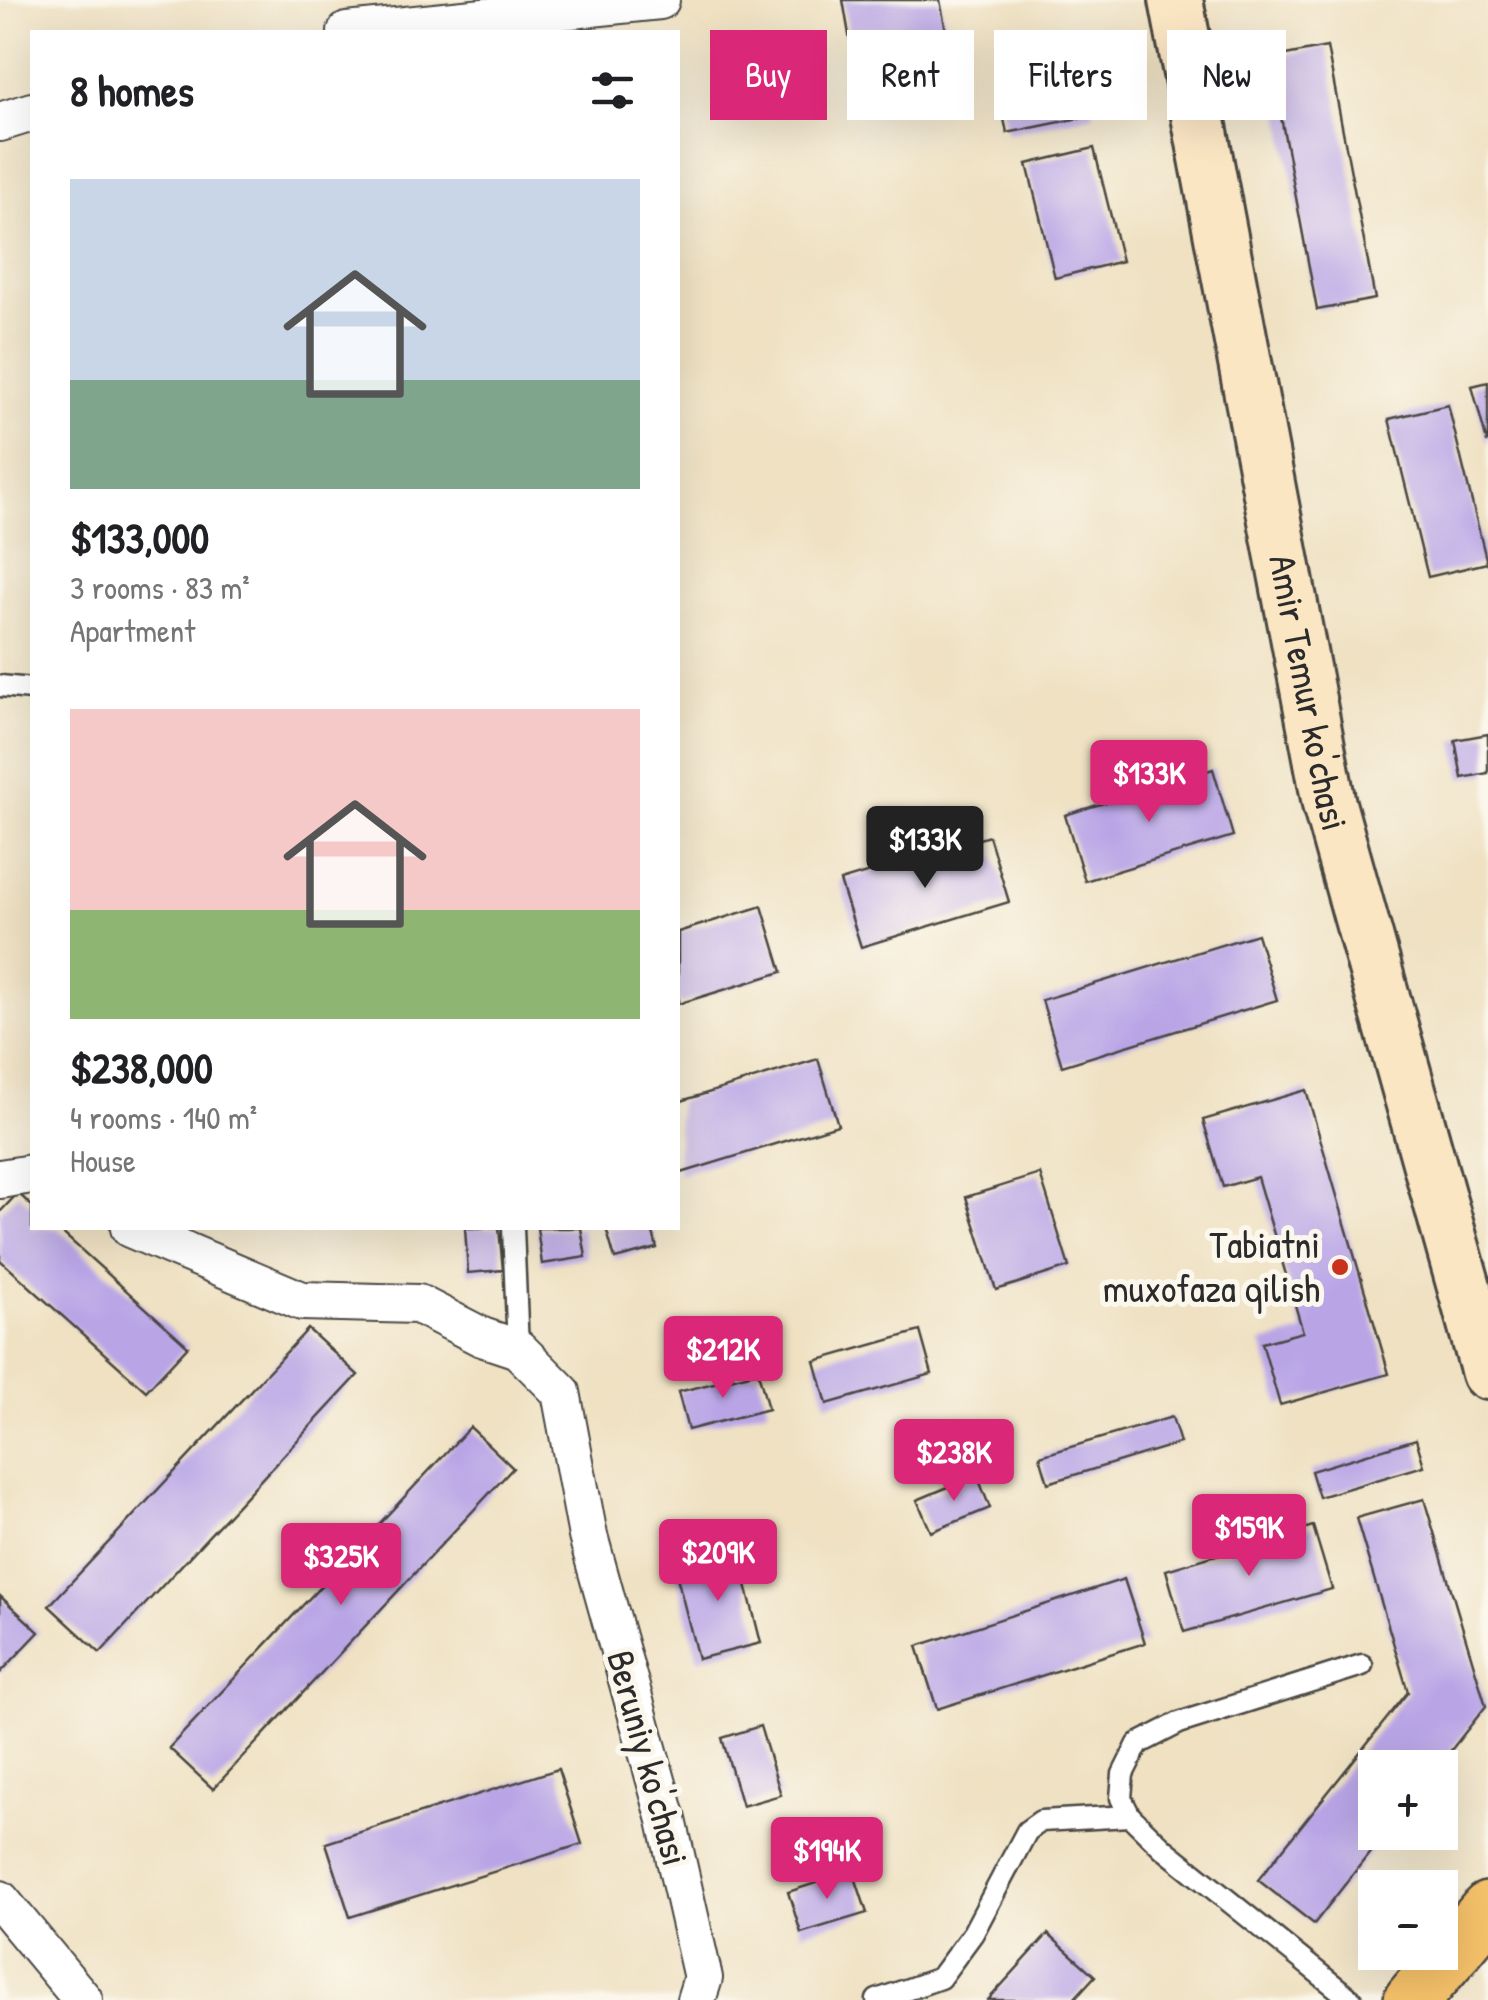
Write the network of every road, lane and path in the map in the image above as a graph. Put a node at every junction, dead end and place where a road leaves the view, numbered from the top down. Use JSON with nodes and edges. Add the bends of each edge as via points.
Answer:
{"nodes":[{"id":1,"x":660,"y":0,"type":"edge"},
{"id":2,"x":1176,"y":0,"type":"edge"},
{"id":3,"x":367,"y":30,"type":"edge"},
{"id":4,"x":30,"y":113,"type":"edge"},
{"id":5,"x":0,"y":122,"type":"edge"},
{"id":6,"x":0,"y":686,"type":"edge"},
{"id":7,"x":30,"y":689,"type":"edge"},
{"id":8,"x":30,"y":1174,"type":"edge"},
{"id":9,"x":0,"y":1179,"type":"edge"},
{"id":10,"x":135,"y":1230,"type":"edge"},
{"id":11,"x":514,"y":1230,"type":"edge"},
{"id":12,"x":518,"y":1349,"type":"junction"},
{"id":13,"x":1488,"y":1373,"type":"edge"},
{"id":14,"x":1362,"y":1665,"type":"dead end"},
{"id":15,"x":1130,"y":1816,"type":"junction"},
{"id":16,"x":0,"y":1900,"type":"edge"},
{"id":17,"x":1488,"y":1910,"type":"edge"},
{"id":18,"x":79,"y":1998,"type":"edge"},
{"id":19,"x":696,"y":2000,"type":"edge"},
{"id":20,"x":876,"y":2000,"type":"edge"},
{"id":21,"x":1352,"y":2000,"type":"edge"},
{"id":22,"x":1412,"y":2000,"type":"edge"}],
"edges":[{"from":1,"to":3,"type":"street"},
{"from":2,"to":13,"type":"main road","name":"Amir Temur ko'chasi","via":[[1329,804]]},
{"from":4,"to":5,"type":"street"},
{"from":6,"to":7,"type":"lane"},
{"from":8,"to":9,"type":"street"},
{"from":10,"to":12,"type":"street","name":"Beruniy ko'chasi","via":[[302,1302],[418,1304]]},
{"from":11,"to":12,"type":"lane"},
{"from":12,"to":19,"type":"street","name":"Beruniy ko'chasi","via":[[561,1392],[588,1536],[704,1978]]},
{"from":14,"to":15,"type":"lane","via":[[1179,1723],[1138,1744],[1123,1774],[1121,1798]]},
{"from":15,"to":20,"type":"lane","via":[[1041,1821],[1027,1831],[974,1933],[940,1978]]},
{"from":15,"to":21,"type":"lane"},
{"from":16,"to":18,"type":"street"},
{"from":17,"to":22,"type":"main road"}]}
